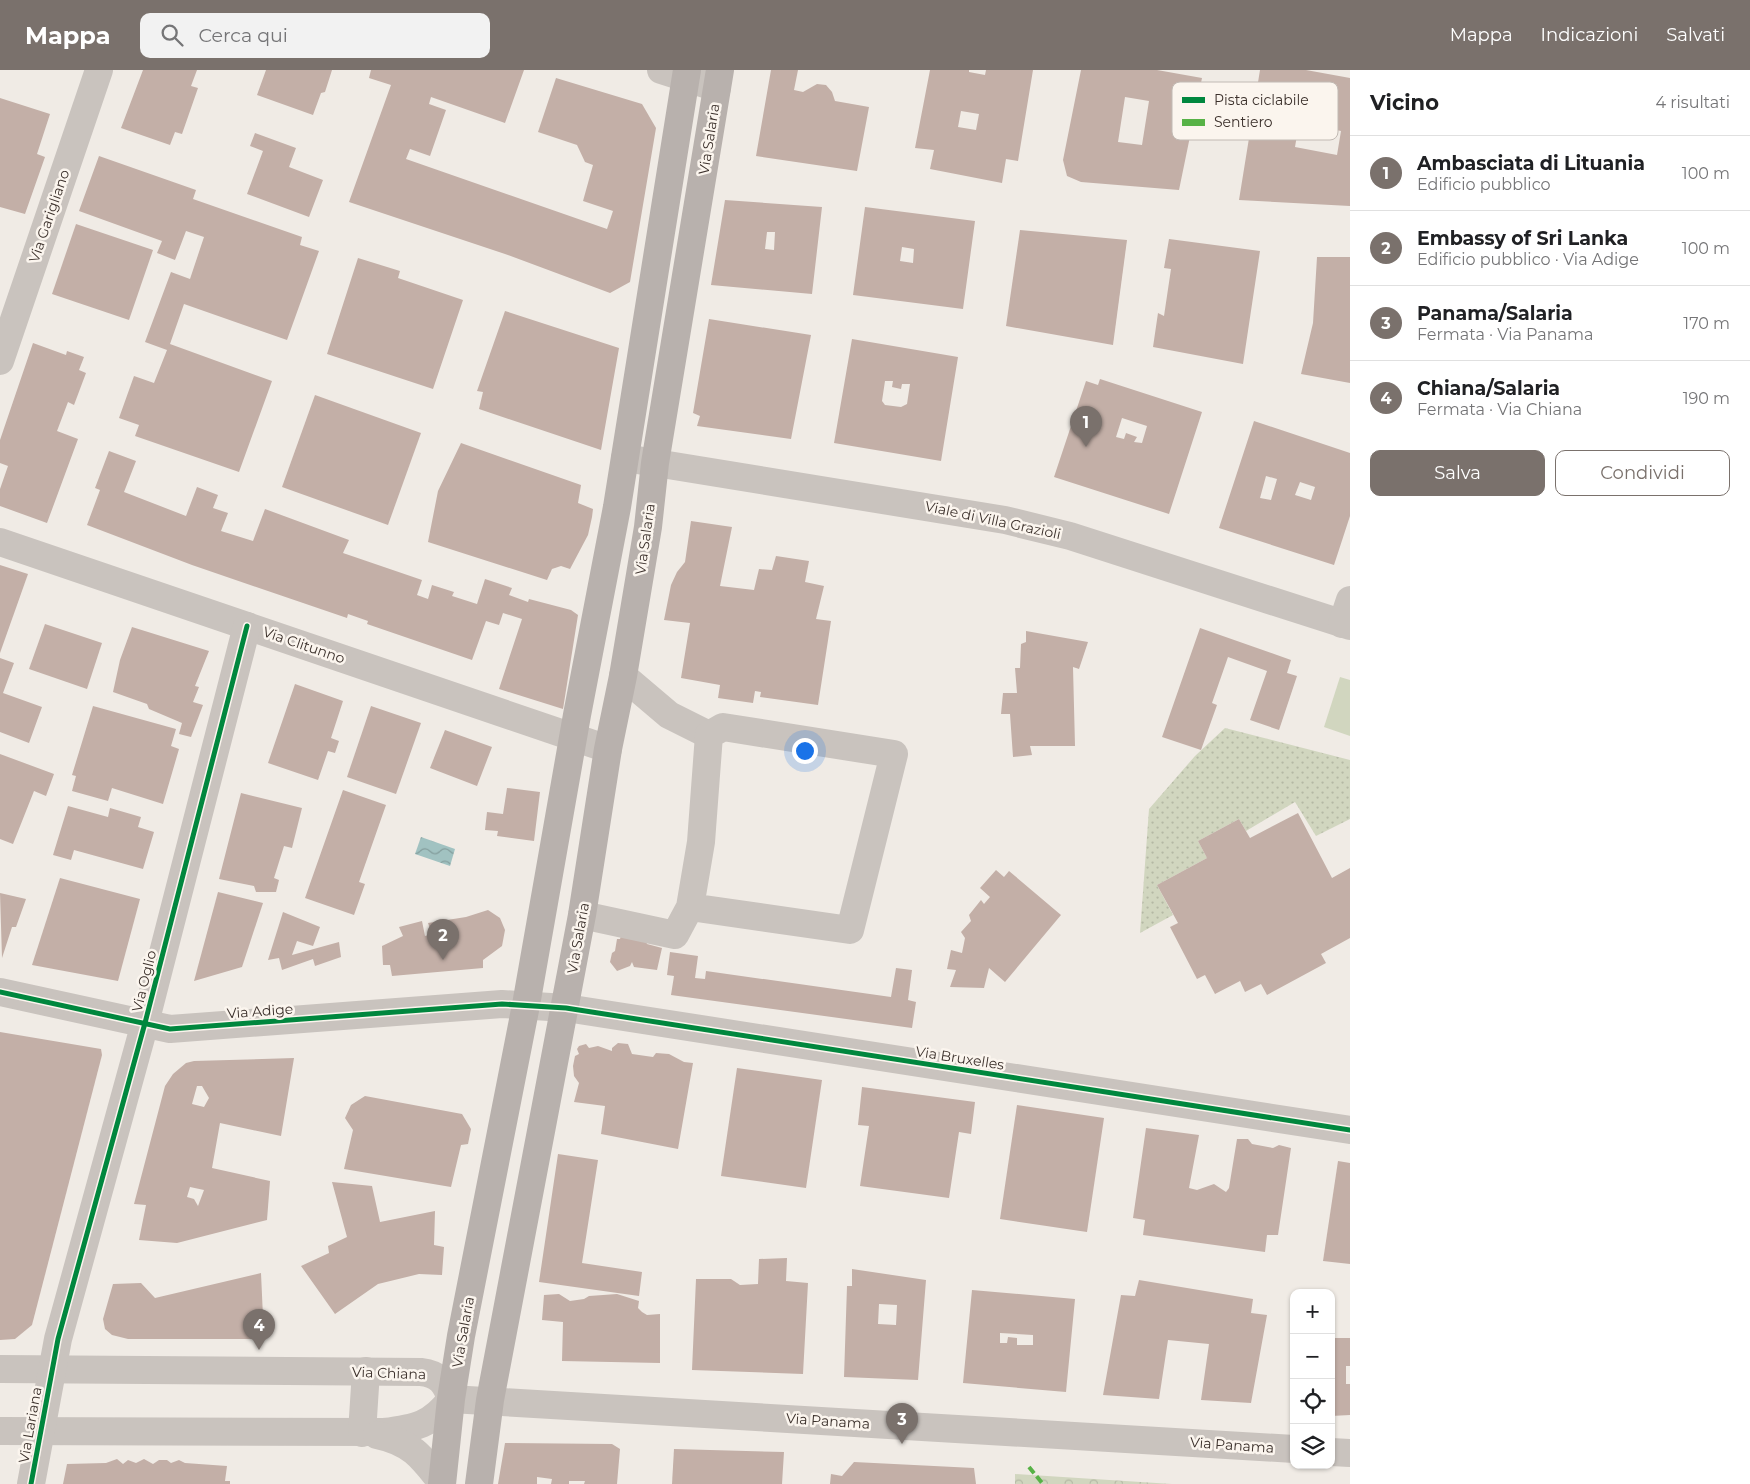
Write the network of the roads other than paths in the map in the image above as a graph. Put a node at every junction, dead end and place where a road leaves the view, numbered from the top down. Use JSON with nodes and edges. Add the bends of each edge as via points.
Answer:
{"nodes":[{"id":1,"x":99,"y":70,"type":"edge"},
{"id":2,"x":661,"y":70,"type":"edge"},
{"id":3,"x":687,"y":74,"type":"edge"},
{"id":4,"x":718,"y":79,"type":"edge"},
{"id":5,"x":0,"y":362,"type":"edge"},
{"id":6,"x":625,"y":458,"type":"junction"},
{"id":7,"x":655,"y":463,"type":"junction"},
{"id":8,"x":0,"y":542,"type":"edge"},
{"id":9,"x":1347,"y":617,"type":"edge"},
{"id":10,"x":247,"y":626,"type":"junction"},
{"id":11,"x":623,"y":676,"type":"junction"},
{"id":12,"x":709,"y":735,"type":"junction"},
{"id":13,"x":573,"y":736,"type":"junction"},
{"id":14,"x":608,"y":749,"type":"junction"},
{"id":15,"x":690,"y":907,"type":"junction"},
{"id":16,"x":582,"y":915,"type":"junction"},
{"id":17,"x":0,"y":992,"type":"edge"},
{"id":18,"x":526,"y":1005,"type":"junction"},
{"id":19,"x":566,"y":1008,"type":"junction"},
{"id":20,"x":145,"y":1023,"type":"junction"},
{"id":21,"x":1350,"y":1130,"type":"edge"},
{"id":22,"x":0,"y":1369,"type":"edge"},
{"id":23,"x":51,"y":1370,"type":"junction"},
{"id":24,"x":366,"y":1371,"type":"junction"},
{"id":25,"x":451,"y":1399,"type":"junction"},
{"id":26,"x":490,"y":1400,"type":"junction"},
{"id":27,"x":0,"y":1431,"type":"edge"},
{"id":28,"x":39,"y":1432,"type":"junction"},
{"id":29,"x":366,"y":1433,"type":"junction"},
{"id":30,"x":1290,"y":1449,"type":"edge"},
{"id":31,"x":1335,"y":1452,"type":"edge"},
{"id":32,"x":1350,"y":1453,"type":"edge"},
{"id":33,"x":31,"y":1484,"type":"edge"},
{"id":34,"x":442,"y":1484,"type":"edge"},
{"id":35,"x":479,"y":1484,"type":"edge"}],
"edges":[{"from":1,"to":5,"type":"street","name":"Via Garigliano"},
{"from":2,"to":3,"type":"street"},
{"from":3,"to":4,"type":"street"},
{"from":3,"to":6,"type":"main road","name":"Via Salaria"},
{"from":4,"to":7,"type":"main road","name":"Via Salaria"},
{"from":6,"to":7,"type":"street","name":"Viale di Villa Grazioli"},
{"from":6,"to":13,"type":"main road","name":"Via Salaria"},
{"from":7,"to":9,"type":"street","name":"Viale di Villa Grazioli","via":[[1005,520]]},
{"from":7,"to":11,"type":"main road","name":"Via Salaria","via":[[648,527]]},
{"from":8,"to":10,"type":"street","name":"Via Clitunno"},
{"from":10,"to":13,"type":"street","name":"Via Clitunno"},
{"from":10,"to":20,"type":"street","name":"Via Oglio"},
{"from":11,"to":12,"type":"street","via":[[669,715]]},
{"from":11,"to":14,"type":"main road","name":"Via Salaria"},
{"from":12,"to":15,"type":"street","via":[[701,842]]},
{"from":12,"to":15,"type":"street","via":[[723,727],[894,754],[850,930]]},
{"from":13,"to":14,"type":"street","name":"Via Clitunno"},
{"from":13,"to":18,"type":"main road","name":"Via Salaria"},
{"from":14,"to":16,"type":"main road","name":"Via Salaria"},
{"from":15,"to":16,"type":"street","via":[[675,935]]},
{"from":16,"to":19,"type":"main road","name":"Via Salaria"},
{"from":17,"to":20,"type":"street","name":"Via Adige"},
{"from":18,"to":19,"type":"street"},
{"from":18,"to":20,"type":"street","name":"Via Adige","via":[[502,1004],[170,1029]]},
{"from":18,"to":25,"type":"main road","name":"Via Salaria"},
{"from":19,"to":21,"type":"street","name":"Via Bruxelles"},
{"from":19,"to":26,"type":"main road","name":"Via Salaria"},
{"from":20,"to":23,"type":"street","name":"Via Oglio"},
{"from":22,"to":23,"type":"street","name":"Via Chiana"},
{"from":23,"to":24,"type":"street","name":"Via Chiana"},
{"from":23,"to":28,"type":"street","name":"Via Lariana"},
{"from":24,"to":25,"type":"street","name":"Via Chiana","via":[[436,1375],[446,1386]]},
{"from":24,"to":29,"type":"street"},
{"from":25,"to":26,"type":"street","name":"Via Panama"},
{"from":25,"to":29,"type":"street","via":[[439,1415],[426,1423]]},
{"from":25,"to":34,"type":"main road","name":"Via Salaria"},
{"from":26,"to":30,"type":"street","name":"Via Panama"},
{"from":26,"to":35,"type":"main road","name":"Via Salaria"},
{"from":27,"to":28,"type":"street"},
{"from":28,"to":29,"type":"street"},
{"from":28,"to":33,"type":"street","name":"Via Lariana"},
{"from":29,"to":34,"type":"street","via":[[395,1440],[414,1450]]},
{"from":31,"to":32,"type":"street"}]}
